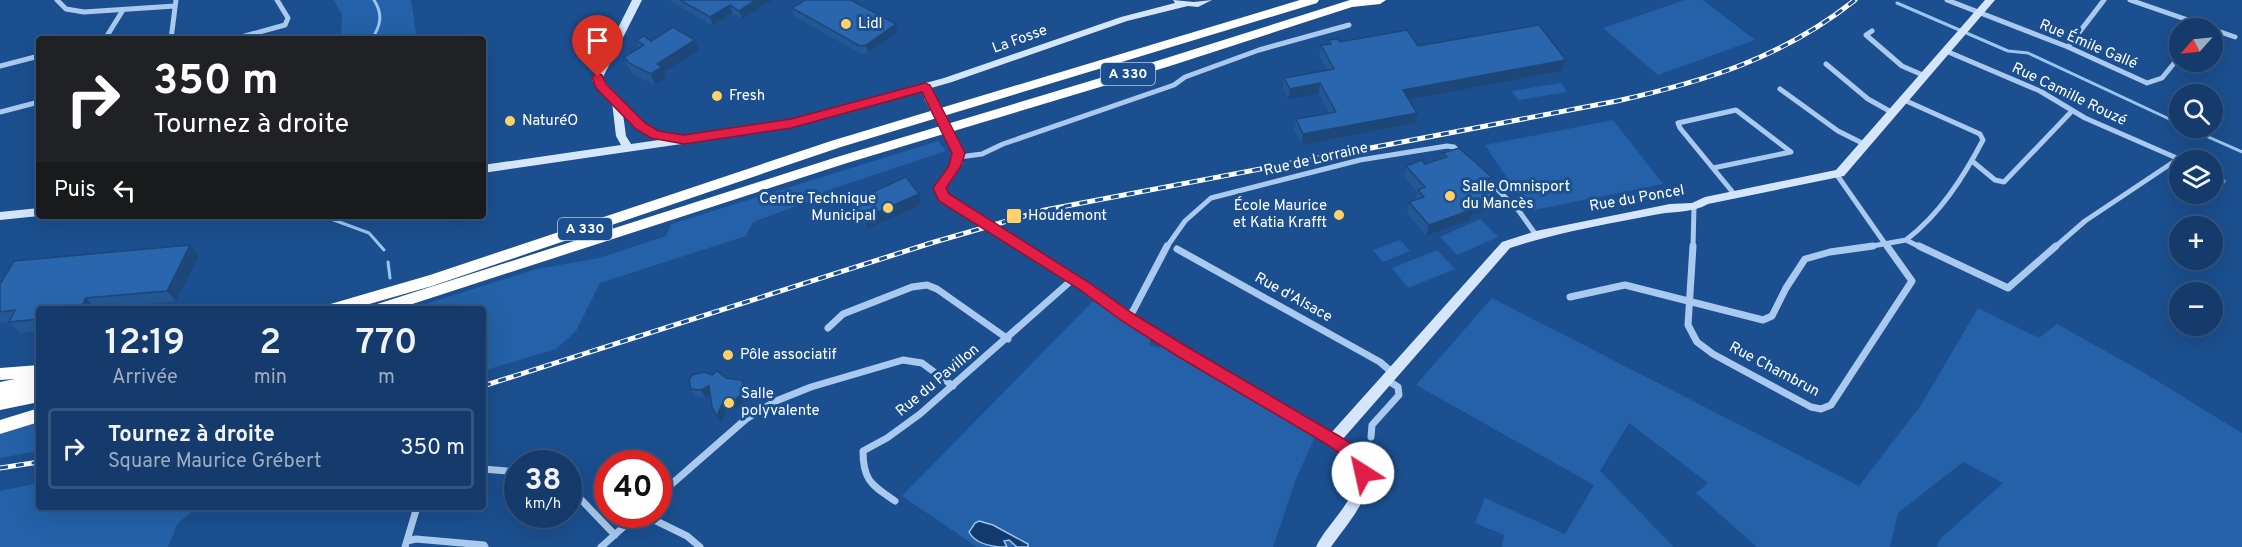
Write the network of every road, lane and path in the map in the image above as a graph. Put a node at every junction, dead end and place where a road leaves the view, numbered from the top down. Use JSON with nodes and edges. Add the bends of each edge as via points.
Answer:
{"nodes":[{"id":1,"x":57,"y":0,"type":"edge"},
{"id":2,"x":278,"y":0,"type":"edge"},
{"id":3,"x":637,"y":0,"type":"edge"},
{"id":4,"x":1163,"y":0,"type":"edge"},
{"id":5,"x":1207,"y":0,"type":"edge"},
{"id":6,"x":1290,"y":0,"type":"edge"},
{"id":7,"x":1313,"y":0,"type":"edge"},
{"id":8,"x":1380,"y":0,"type":"edge"},
{"id":9,"x":1947,"y":0,"type":"edge"},
{"id":10,"x":1990,"y":0,"type":"edge"},
{"id":11,"x":2104,"y":0,"type":"edge"},
{"id":12,"x":2130,"y":0,"type":"edge"},
{"id":13,"x":1180,"y":2,"type":"edge"},
{"id":14,"x":1356,"y":2,"type":"edge"},
{"id":15,"x":176,"y":3,"type":"edge"},
{"id":16,"x":123,"y":10,"type":"junction"},
{"id":17,"x":1979,"y":13,"type":"junction"},
{"id":18,"x":2175,"y":18,"type":"edge"},
{"id":19,"x":1124,"y":20,"type":"junction"},
{"id":20,"x":1349,"y":25,"type":"dead end"},
{"id":21,"x":1872,"y":31,"type":"dead end"},
{"id":22,"x":1207,"y":33,"type":"junction"},
{"id":23,"x":2223,"y":33,"type":"edge"},
{"id":24,"x":107,"y":36,"type":"edge"},
{"id":25,"x":171,"y":36,"type":"edge"},
{"id":26,"x":245,"y":36,"type":"edge"},
{"id":27,"x":2235,"y":37,"type":"dead end"},
{"id":28,"x":2067,"y":47,"type":"junction"},
{"id":29,"x":1946,"y":51,"type":"junction"},
{"id":30,"x":36,"y":57,"type":"edge"},
{"id":31,"x":1826,"y":63,"type":"dead end"},
{"id":32,"x":0,"y":66,"type":"edge"},
{"id":33,"x":2169,"y":69,"type":"edge"},
{"id":34,"x":1925,"y":76,"type":"junction"},
{"id":35,"x":1780,"y":90,"type":"dead end"},
{"id":36,"x":927,"y":92,"type":"junction"},
{"id":37,"x":1904,"y":100,"type":"junction"},
{"id":38,"x":616,"y":102,"type":"junction"},
{"id":39,"x":36,"y":103,"type":"edge"},
{"id":40,"x":2072,"y":111,"type":"junction"},
{"id":41,"x":0,"y":112,"type":"edge"},
{"id":42,"x":1893,"y":113,"type":"junction"},
{"id":43,"x":640,"y":126,"type":"junction"},
{"id":44,"x":621,"y":136,"type":"junction"},
{"id":45,"x":684,"y":140,"type":"junction"},
{"id":46,"x":1866,"y":145,"type":"junction"},
{"id":47,"x":627,"y":147,"type":"junction"},
{"id":48,"x":607,"y":150,"type":"junction"},
{"id":49,"x":958,"y":153,"type":"junction"},
{"id":50,"x":2169,"y":155,"type":"edge"},
{"id":51,"x":1467,"y":159,"type":"edge"},
{"id":52,"x":1972,"y":161,"type":"junction"},
{"id":53,"x":2169,"y":167,"type":"edge"},
{"id":54,"x":1713,"y":168,"type":"junction"},
{"id":55,"x":486,"y":169,"type":"edge"},
{"id":56,"x":1480,"y":172,"type":"edge"},
{"id":57,"x":1837,"y":175,"type":"junction"},
{"id":58,"x":1735,"y":195,"type":"junction"},
{"id":59,"x":1694,"y":207,"type":"junction"},
{"id":60,"x":36,"y":212,"type":"edge"},
{"id":61,"x":0,"y":216,"type":"edge"},
{"id":62,"x":1536,"y":235,"type":"junction"},
{"id":63,"x":1906,"y":240,"type":"junction"},
{"id":64,"x":1886,"y":245,"type":"junction"},
{"id":65,"x":1177,"y":249,"type":"dead end"},
{"id":66,"x":1072,"y":279,"type":"junction"},
{"id":67,"x":1570,"y":297,"type":"dead end"},
{"id":68,"x":1689,"y":302,"type":"junction"},
{"id":69,"x":342,"y":306,"type":"edge"},
{"id":70,"x":388,"y":306,"type":"edge"},
{"id":71,"x":1127,"y":317,"type":"junction"},
{"id":72,"x":828,"y":328,"type":"dead end"},
{"id":73,"x":1008,"y":339,"type":"junction"},
{"id":74,"x":36,"y":371,"type":"edge"},
{"id":75,"x":0,"y":374,"type":"edge"},
{"id":76,"x":1391,"y":377,"type":"junction"},
{"id":77,"x":36,"y":382,"type":"edge"},
{"id":78,"x":954,"y":386,"type":"junction"},
{"id":79,"x":0,"y":389,"type":"edge"},
{"id":80,"x":36,"y":396,"type":"edge"},
{"id":81,"x":0,"y":404,"type":"edge"},
{"id":82,"x":36,"y":416,"type":"edge"},
{"id":83,"x":0,"y":427,"type":"edge"},
{"id":84,"x":1371,"y":437,"type":"dead end"},
{"id":85,"x":1334,"y":440,"type":"junction"},
{"id":86,"x":486,"y":469,"type":"edge"},
{"id":87,"x":504,"y":471,"type":"edge"},
{"id":88,"x":672,"y":484,"type":"edge"},
{"id":89,"x":582,"y":501,"type":"edge"},
{"id":90,"x":895,"y":501,"type":"dead end"},
{"id":91,"x":416,"y":510,"type":"edge"},
{"id":92,"x":623,"y":528,"type":"edge"},
{"id":93,"x":667,"y":528,"type":"edge"},
{"id":94,"x":615,"y":535,"type":"junction"},
{"id":95,"x":406,"y":544,"type":"edge"},
{"id":96,"x":484,"y":547,"type":"edge"},
{"id":97,"x":601,"y":547,"type":"edge"},
{"id":98,"x":700,"y":547,"type":"edge"},
{"id":99,"x":1323,"y":547,"type":"edge"}],
"edges":[{"from":1,"to":16,"type":"street","via":[[75,12]]},
{"from":2,"to":26,"type":"street","via":[[288,18],[285,25]]},
{"from":3,"to":38,"type":"street","via":[[597,80]]},
{"from":4,"to":19,"type":"street","name":"La Fosse"},
{"from":5,"to":13,"type":"street","name":"La Fosse","via":[[1200,4]]},
{"from":6,"to":22,"type":"highway"},
{"from":7,"to":22,"type":"highway","number":"A 330"},
{"from":8,"to":14,"type":"highway"},
{"from":9,"to":17,"type":"street","name":"Rue Émile Gallé"},
{"from":10,"to":17,"type":"street"},
{"from":11,"to":28,"type":"street"},
{"from":12,"to":18,"type":"street"},
{"from":13,"to":19,"type":"street","name":"La Fosse"},
{"from":14,"to":70,"type":"highway","number":"A 330","via":[[832,163]]},
{"from":15,"to":16,"type":"street"},
{"from":15,"to":25,"type":"street"},
{"from":16,"to":24,"type":"street"},
{"from":17,"to":28,"type":"street","name":"Rue Émile Gallé"},
{"from":17,"to":29,"type":"street"},
{"from":19,"to":36,"type":"street","name":"La Fosse"},
{"from":20,"to":49,"type":"street","via":[[1259,50],[1185,77],[1174,85],[1003,144],[988,153]]},
{"from":21,"to":34,"type":"street","via":[[1866,34],[1902,66]]},
{"from":22,"to":69,"type":"highway","number":"A 330","via":[[836,144]]},
{"from":23,"to":27,"type":"street"},
{"from":28,"to":33,"type":"street","name":"Rue Émile Gallé","via":[[2151,84]]},
{"from":29,"to":34,"type":"street"},
{"from":29,"to":40,"type":"street","name":"Rue Camille Rouzé","via":[[2040,91]]},
{"from":30,"to":32,"type":"street"},
{"from":31,"to":42,"type":"street","via":[[1868,99]]},
{"from":34,"to":37,"type":"street"},
{"from":35,"to":46,"type":"street","via":[[1838,131]]},
{"from":36,"to":45,"type":"street","name":"La Fosse","via":[[791,124]]},
{"from":36,"to":49,"type":"street","bridge":true},
{"from":37,"to":42,"type":"street"},
{"from":37,"to":52,"type":"street","via":[[1980,134],[1983,140]]},
{"from":38,"to":43,"type":"street"},
{"from":38,"to":44,"type":"street"},
{"from":39,"to":41,"type":"street"},
{"from":40,"to":50,"type":"street","name":"Rue Camille Rouzé"},
{"from":40,"to":52,"type":"street","via":[[2004,182],[1995,180]]},
{"from":42,"to":46,"type":"street"},
{"from":43,"to":45,"type":"street","via":[[655,135]]},
{"from":43,"to":47,"type":"street","via":[[638,136]]},
{"from":44,"to":47,"type":"street"},
{"from":44,"to":48,"type":"street"},
{"from":45,"to":47,"type":"street","name":"La Fosse"},
{"from":46,"to":57,"type":"street"},
{"from":47,"to":48,"type":"street","name":"La Fosse"},
{"from":48,"to":55,"type":"street","name":"La Fosse"},
{"from":49,"to":66,"type":"street","via":[[955,166],[940,188],[941,195]]},
{"from":51,"to":71,"type":"street","name":"Rue de Lorraine","via":[[1447,146],[1360,160],[1212,198],[1167,243]]},
{"from":52,"to":63,"type":"street","via":[[1918,232]]},
{"from":53,"to":63,"type":"street","via":[[2085,221],[2008,288]]},
{"from":54,"to":54,"type":"street","via":[[1757,159],[1791,152],[1736,110],[1678,123]]},
{"from":54,"to":58,"type":"street"},
{"from":56,"to":62,"type":"street","via":[[1519,211]]},
{"from":57,"to":58,"type":"street","name":"Rue du Poncel"},
{"from":57,"to":64,"type":"street"},
{"from":58,"to":59,"type":"street","name":"Rue du Poncel"},
{"from":59,"to":62,"type":"street","name":"Rue du Poncel","via":[[1670,208]]},
{"from":59,"to":68,"type":"street","name":"Rue Chambrun"},
{"from":60,"to":61,"type":"street"},
{"from":62,"to":76,"type":"street","name":"Rue du Poncel","via":[[1506,245]]},
{"from":63,"to":64,"type":"street"},
{"from":64,"to":68,"type":"street","via":[[1849,248],[1804,259],[1768,319],[1758,320]]},
{"from":64,"to":68,"type":"street","name":"Rue Chambrun","via":[[1912,281],[1831,405],[1821,409],[1810,407],[1703,348],[1688,325]]},
{"from":65,"to":76,"type":"street","name":"Rue d'Alsace","via":[[1380,362]]},
{"from":66,"to":71,"type":"street"},
{"from":66,"to":73,"type":"street","name":"Rue du Pavillon"},
{"from":67,"to":68,"type":"street","via":[[1625,285]]},
{"from":71,"to":85,"type":"street"},
{"from":72,"to":73,"type":"street","via":[[843,314],[912,287],[927,285]]},
{"from":73,"to":78,"type":"street","name":"Rue du Pavillon"},
{"from":74,"to":75,"type":"highway"},
{"from":76,"to":84,"type":"street","via":[[1399,395],[1372,425]]},
{"from":76,"to":85,"type":"street","name":"Rue du Poncel"},
{"from":77,"to":79,"type":"highway"},
{"from":78,"to":88,"type":"street","via":[[922,363],[903,360],[791,394],[740,424]]},
{"from":78,"to":90,"type":"street","name":"Rue du Pavillon","via":[[887,441],[863,451],[866,481]]},
{"from":80,"to":81,"type":"highway"},
{"from":82,"to":83,"type":"highway"},
{"from":85,"to":99,"type":"street","via":[[1353,453],[1364,476],[1359,493]]},
{"from":86,"to":87,"type":"street"},
{"from":89,"to":94,"type":"street"},
{"from":91,"to":95,"type":"street"},
{"from":92,"to":94,"type":"street"},
{"from":93,"to":98,"type":"street","via":[[690,537]]},
{"from":94,"to":97,"type":"street"},
{"from":95,"to":96,"type":"street","via":[[427,540]]}]}
